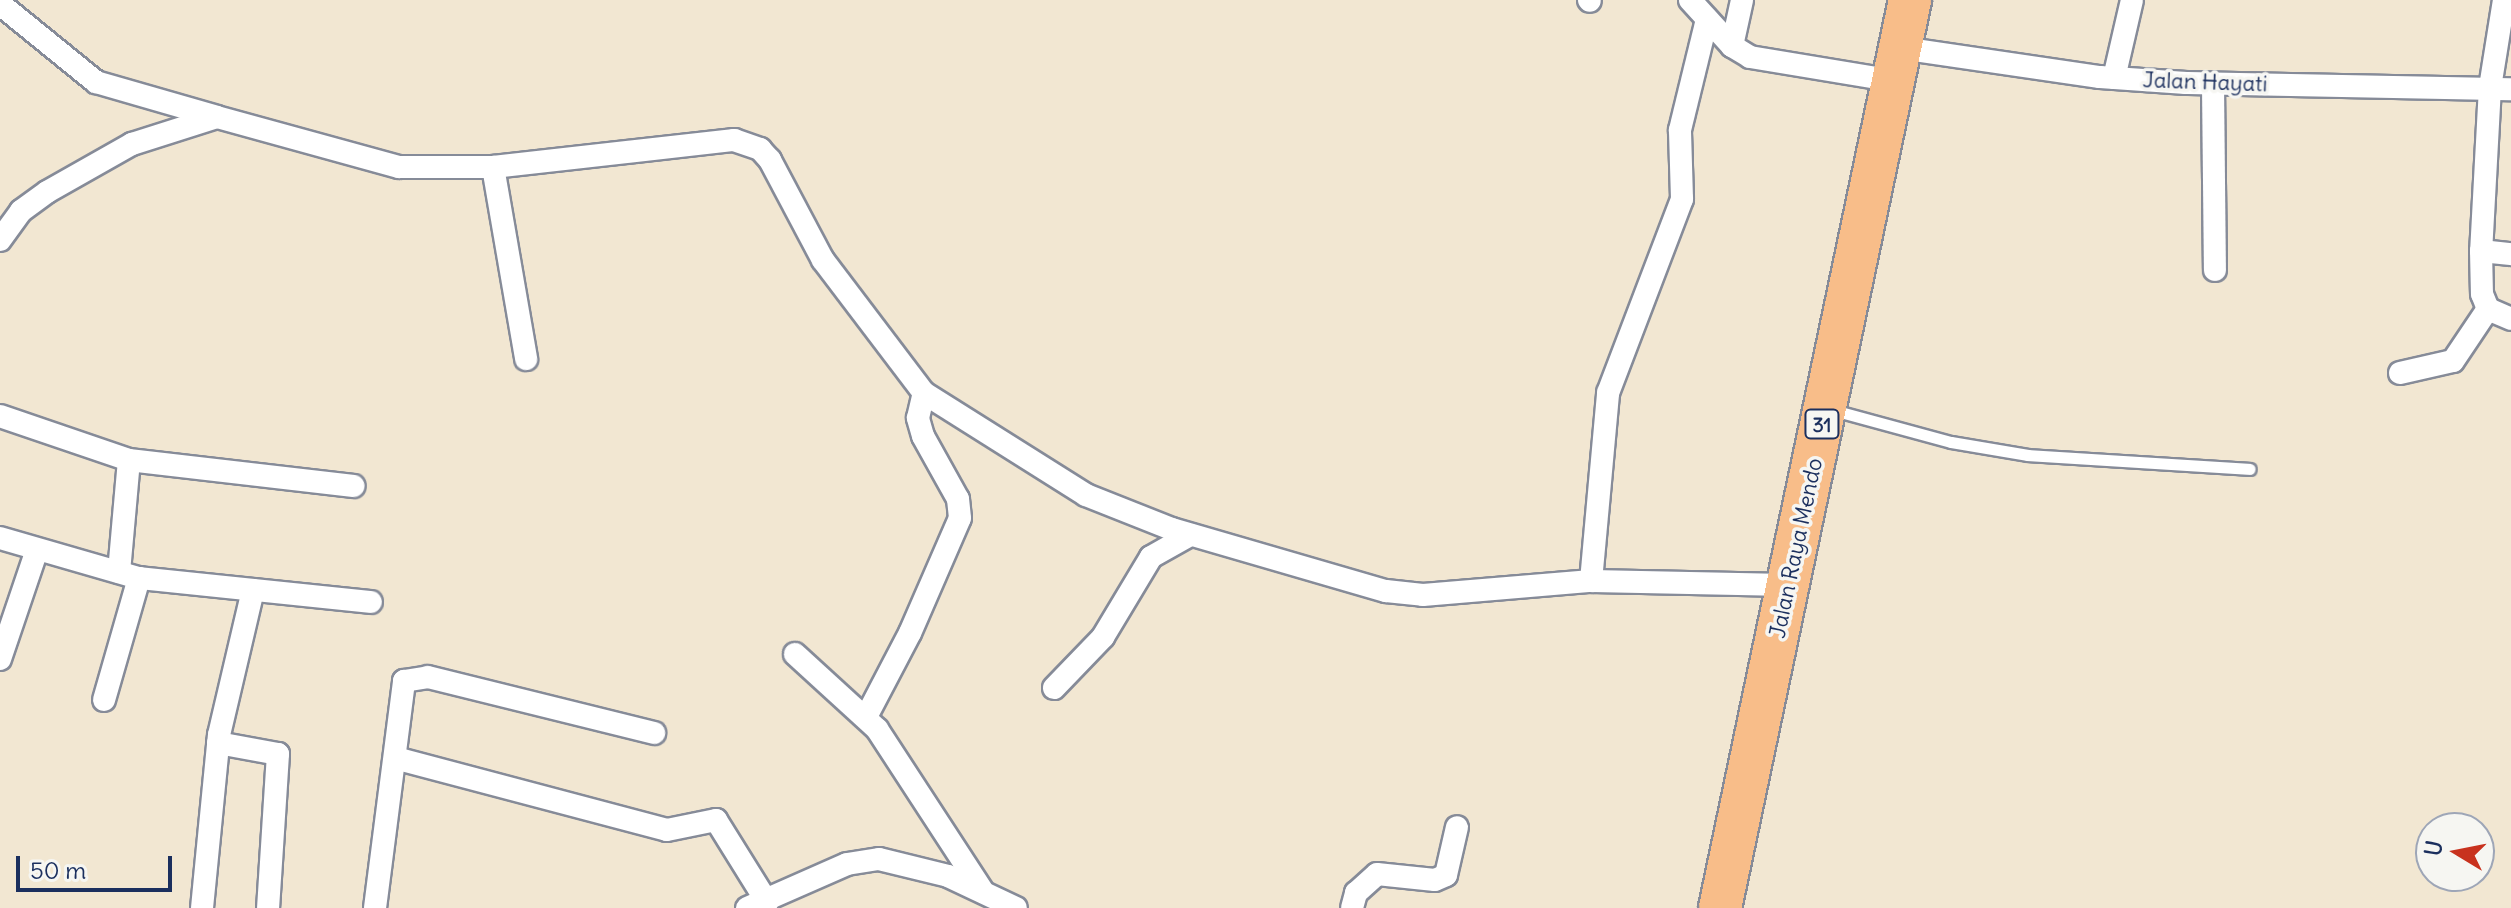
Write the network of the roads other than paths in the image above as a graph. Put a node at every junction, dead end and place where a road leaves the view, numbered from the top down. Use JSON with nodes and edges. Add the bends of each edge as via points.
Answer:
{"nodes":[{"id":1,"x":1690,"y":0,"type":"edge"},
{"id":2,"x":1742,"y":0,"type":"edge"},
{"id":3,"x":1910,"y":0,"type":"edge"},
{"id":4,"x":2132,"y":0,"type":"edge"},
{"id":5,"x":2504,"y":0,"type":"edge"},
{"id":6,"x":0,"y":4,"type":"edge"},
{"id":7,"x":1707,"y":19,"type":"junction"},
{"id":8,"x":1732,"y":46,"type":"junction"},
{"id":9,"x":1898,"y":64,"type":"junction"},
{"id":10,"x":2114,"y":78,"type":"junction"},
{"id":11,"x":2213,"y":85,"type":"junction"},
{"id":12,"x":2501,"y":88,"type":"edge"},
{"id":13,"x":217,"y":117,"type":"junction"},
{"id":14,"x":493,"y":167,"type":"junction"},
{"id":15,"x":0,"y":240,"type":"edge"},
{"id":16,"x":2481,"y":251,"type":"junction"},
{"id":17,"x":2511,"y":254,"type":"edge"},
{"id":18,"x":2215,"y":270,"type":"dead end"},
{"id":19,"x":2488,"y":309,"type":"junction"},
{"id":20,"x":2511,"y":319,"type":"edge"},
{"id":21,"x":526,"y":359,"type":"dead end"},
{"id":22,"x":2400,"y":373,"type":"dead end"},
{"id":23,"x":924,"y":393,"type":"junction"},
{"id":24,"x":1825,"y":408,"type":"junction"},
{"id":25,"x":0,"y":416,"type":"edge"},
{"id":26,"x":129,"y":460,"type":"junction"},
{"id":27,"x":2250,"y":469,"type":"dead end"},
{"id":28,"x":354,"y":486,"type":"dead end"},
{"id":29,"x":1190,"y":535,"type":"junction"},
{"id":30,"x":0,"y":538,"type":"edge"},
{"id":31,"x":37,"y":550,"type":"junction"},
{"id":32,"x":129,"y":575,"type":"junction"},
{"id":33,"x":1591,"y":581,"type":"junction"},
{"id":34,"x":1788,"y":585,"type":"junction"},
{"id":35,"x":253,"y":590,"type":"junction"},
{"id":36,"x":371,"y":602,"type":"dead end"},
{"id":37,"x":795,"y":654,"type":"dead end"},
{"id":38,"x":0,"y":659,"type":"edge"},
{"id":39,"x":1054,"y":688,"type":"dead end"},
{"id":40,"x":104,"y":700,"type":"dead end"},
{"id":41,"x":866,"y":717,"type":"junction"},
{"id":42,"x":654,"y":733,"type":"dead end"},
{"id":43,"x":218,"y":743,"type":"junction"},
{"id":44,"x":395,"y":758,"type":"junction"},
{"id":45,"x":1457,"y":827,"type":"dead end"},
{"id":46,"x":982,"y":890,"type":"junction"},
{"id":47,"x":757,"y":905,"type":"edge"},
{"id":48,"x":202,"y":908,"type":"edge"},
{"id":49,"x":268,"y":908,"type":"edge"},
{"id":50,"x":375,"y":908,"type":"edge"},
{"id":51,"x":1016,"y":908,"type":"edge"},
{"id":52,"x":1352,"y":908,"type":"edge"},
{"id":53,"x":1720,"y":908,"type":"edge"}],
"edges":[{"from":1,"to":7,"type":"street"},
{"from":2,"to":8,"type":"street"},
{"from":3,"to":9,"type":"highway","name":"Jalan Raya Mendo","number":"31"},
{"from":4,"to":10,"type":"street"},
{"from":5,"to":12,"type":"street"},
{"from":6,"to":13,"type":"street","via":[[96,82]]},
{"from":7,"to":8,"type":"street"},
{"from":7,"to":33,"type":"street","via":[[1680,130],[1682,199],[1608,393]]},
{"from":8,"to":9,"type":"street","name":"Jalan Hayati","via":[[1764,61]]},
{"from":9,"to":10,"type":"street","name":"Jalan Hayati"},
{"from":9,"to":24,"type":"highway","name":"Jalan Raya Mendo","number":"31"},
{"from":10,"to":11,"type":"street","name":"Jalan Hayati"},
{"from":11,"to":12,"type":"street","name":"Jalan Hayati"},
{"from":11,"to":18,"type":"street"},
{"from":12,"to":16,"type":"street"},
{"from":13,"to":14,"type":"street","via":[[366,161]]},
{"from":13,"to":15,"type":"street","via":[[132,144],[47,192],[21,211]]},
{"from":14,"to":21,"type":"street"},
{"from":14,"to":23,"type":"street","via":[[718,141],[760,149],[833,276]]},
{"from":16,"to":17,"type":"street"},
{"from":16,"to":19,"type":"street","via":[[2482,294]]},
{"from":19,"to":20,"type":"street"},
{"from":19,"to":22,"type":"street","via":[[2453,361]]},
{"from":23,"to":29,"type":"street","via":[[1056,481]]},
{"from":23,"to":41,"type":"street","via":[[918,418],[923,436],[958,499],[960,518]]},
{"from":24,"to":27,"type":"lane","via":[[1951,442],[2028,455]]},
{"from":24,"to":34,"type":"highway","name":"Jalan Raya Mendo","number":"31"},
{"from":25,"to":26,"type":"street"},
{"from":26,"to":28,"type":"street"},
{"from":26,"to":32,"type":"street"},
{"from":29,"to":33,"type":"street","via":[[1386,591],[1469,591]]},
{"from":29,"to":39,"type":"street","via":[[1151,557],[1103,637]]},
{"from":30,"to":31,"type":"street"},
{"from":31,"to":32,"type":"street"},
{"from":31,"to":38,"type":"street"},
{"from":32,"to":35,"type":"street"},
{"from":32,"to":40,"type":"street"},
{"from":33,"to":34,"type":"street"},
{"from":34,"to":53,"type":"highway","name":"Jalan Raya Mendo","number":"31"},
{"from":35,"to":36,"type":"street"},
{"from":35,"to":43,"type":"street"},
{"from":37,"to":41,"type":"street"},
{"from":41,"to":46,"type":"street"},
{"from":42,"to":44,"type":"street","via":[[413,676],[400,694]]},
{"from":43,"to":48,"type":"street"},
{"from":43,"to":49,"type":"street","via":[[278,754]]},
{"from":44,"to":47,"type":"street","via":[[667,830],[716,820]]},
{"from":44,"to":50,"type":"street"},
{"from":45,"to":52,"type":"street","via":[[1446,875],[1435,880],[1377,874],[1356,893]]},
{"from":46,"to":47,"type":"street","via":[[910,864],[879,859],[837,867]]},
{"from":46,"to":51,"type":"street"}]}
